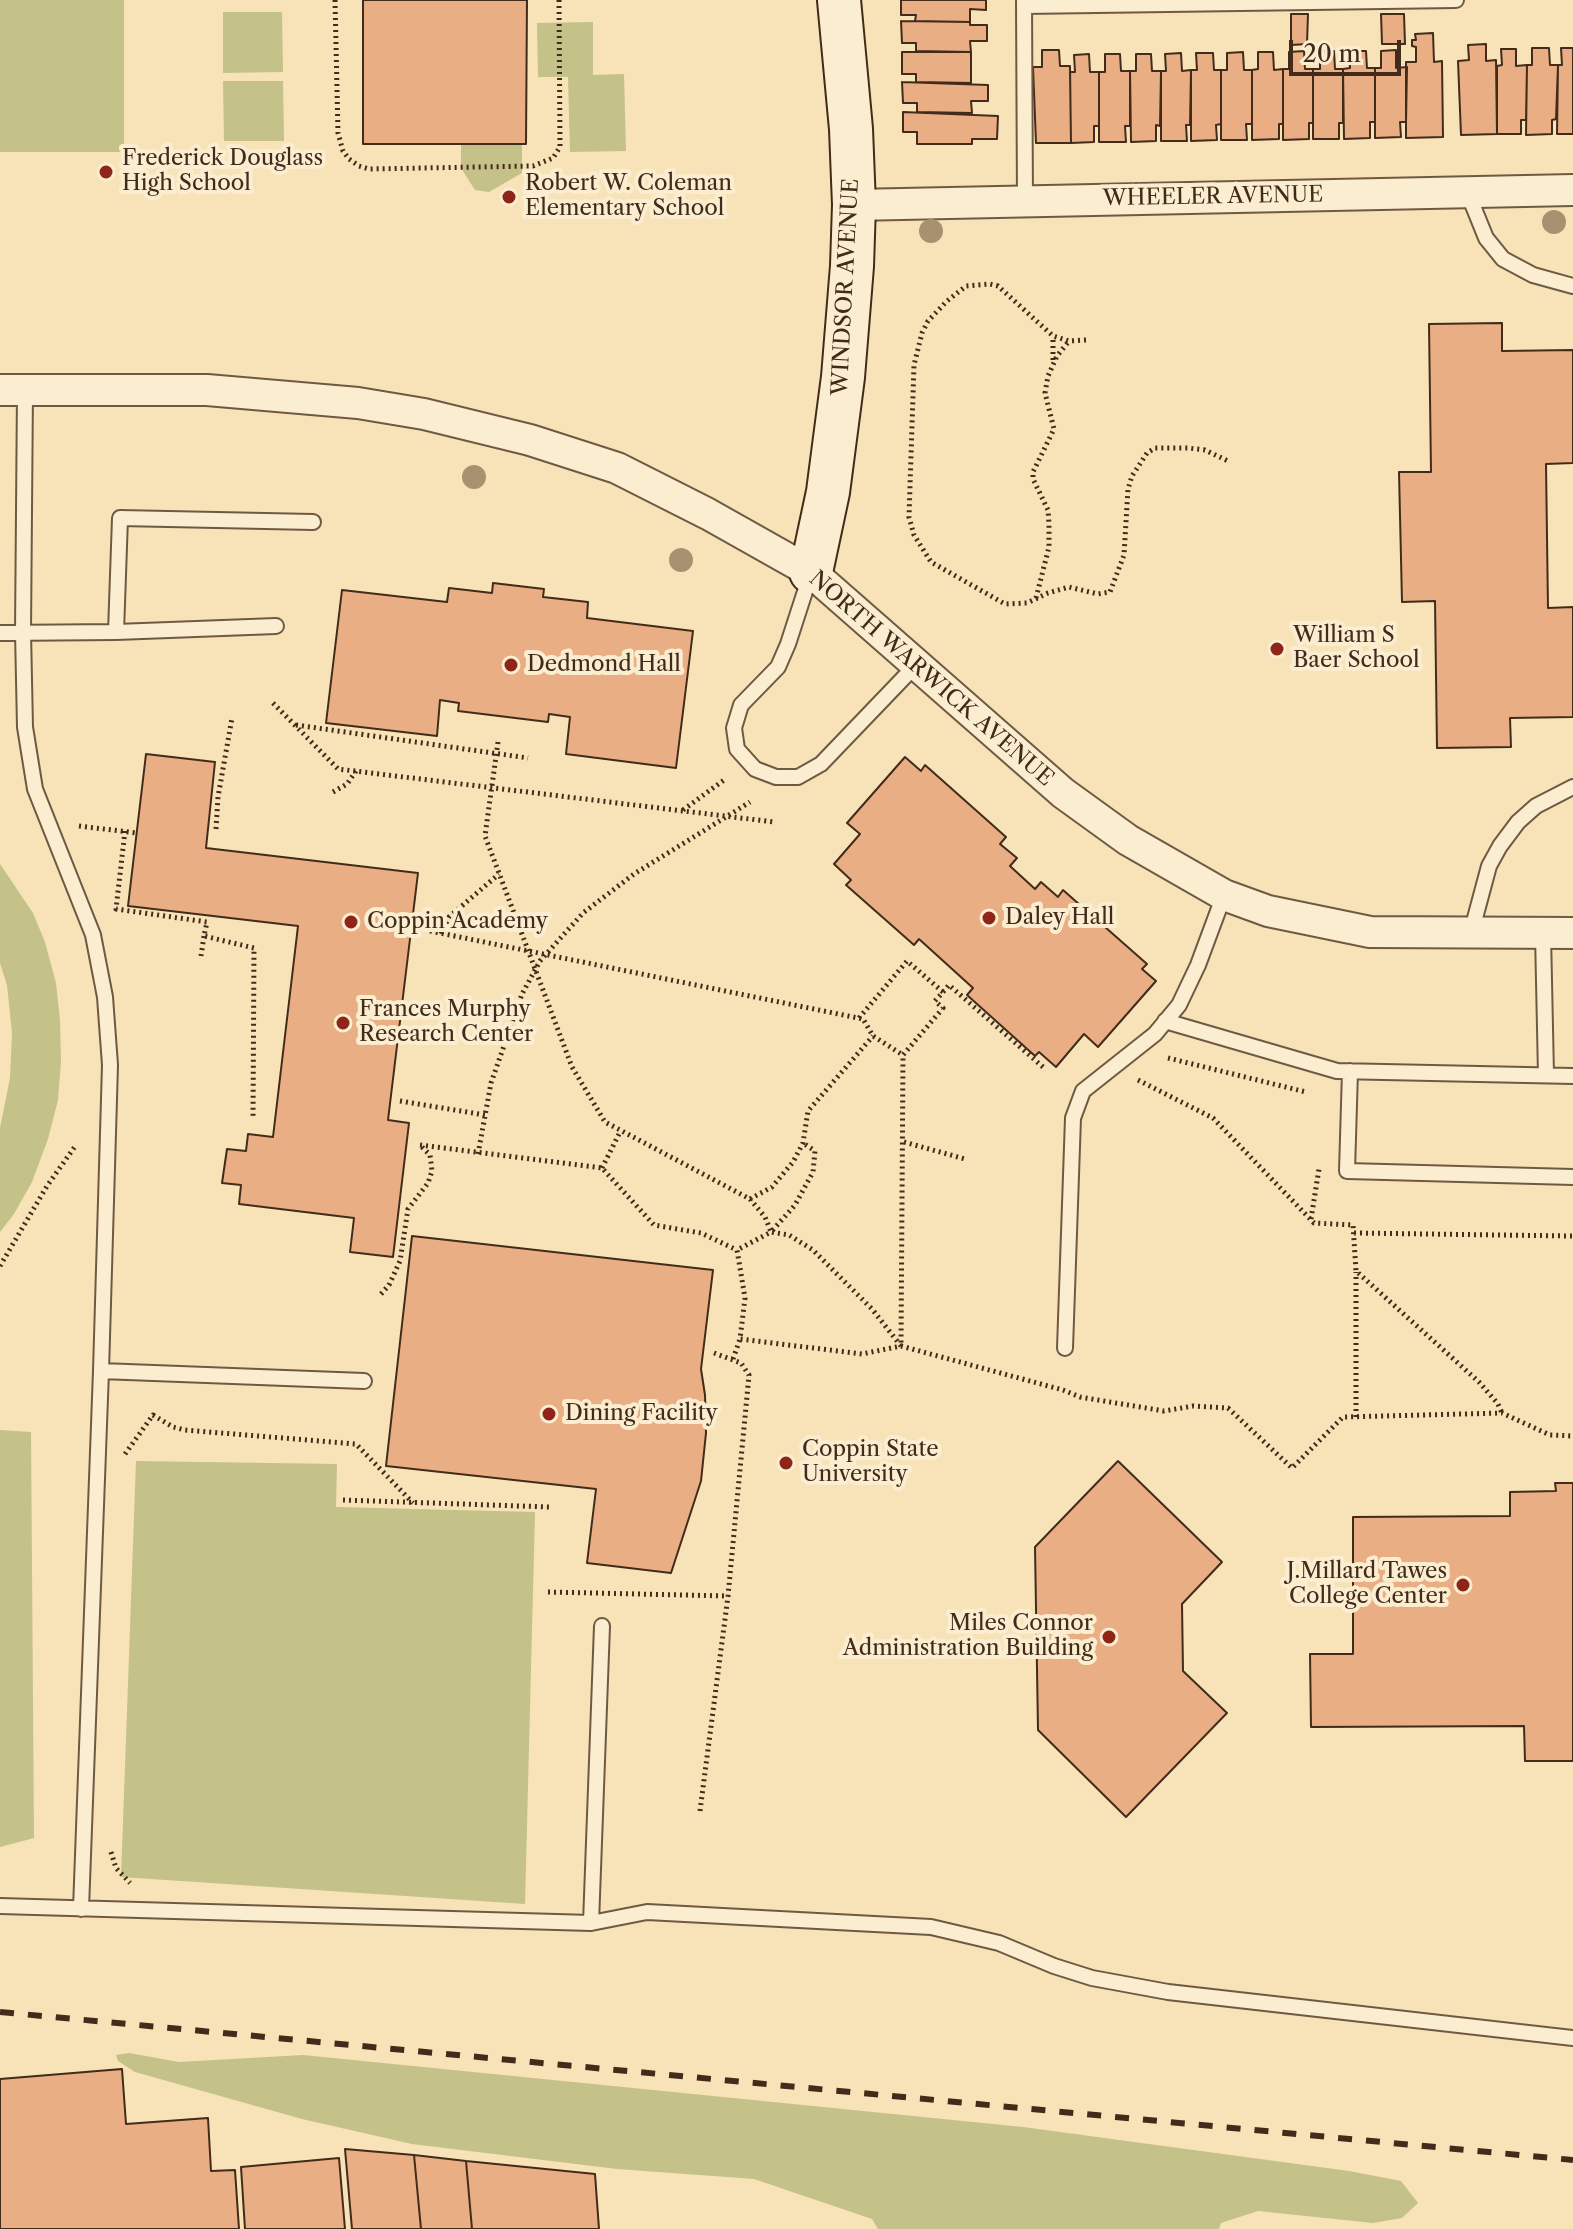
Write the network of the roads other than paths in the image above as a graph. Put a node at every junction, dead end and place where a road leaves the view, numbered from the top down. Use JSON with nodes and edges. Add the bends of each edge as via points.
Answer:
{"nodes":[{"id":1,"x":839,"y":0,"type":"edge"},
{"id":2,"x":1456,"y":0,"type":"edge"},
{"id":3,"x":1024,"y":3,"type":"edge"},
{"id":4,"x":1573,"y":190,"type":"edge"},
{"id":5,"x":1467,"y":191,"type":"junction"},
{"id":6,"x":1025,"y":201,"type":"junction"},
{"id":7,"x":854,"y":205,"type":"junction"},
{"id":8,"x":1573,"y":286,"type":"edge"},
{"id":9,"x":12,"y":390,"type":"edge"},
{"id":10,"x":313,"y":522,"type":"dead end"},
{"id":11,"x":811,"y":572,"type":"junction"},
{"id":12,"x":276,"y":626,"type":"dead end"},
{"id":13,"x":23,"y":632,"type":"junction"},
{"id":14,"x":116,"y":632,"type":"junction"},
{"id":15,"x":0,"y":633,"type":"edge"},
{"id":16,"x":915,"y":666,"type":"junction"},
{"id":17,"x":1573,"y":787,"type":"edge"},
{"id":18,"x":1224,"y":895,"type":"junction"},
{"id":19,"x":1573,"y":933,"type":"edge"},
{"id":20,"x":1471,"y":934,"type":"junction"},
{"id":21,"x":1543,"y":934,"type":"junction"},
{"id":22,"x":1165,"y":1021,"type":"junction"},
{"id":23,"x":1350,"y":1071,"type":"junction"},
{"id":24,"x":1546,"y":1075,"type":"junction"},
{"id":25,"x":1573,"y":1076,"type":"edge"},
{"id":26,"x":1573,"y":1177,"type":"edge"},
{"id":27,"x":1065,"y":1348,"type":"dead end"},
{"id":28,"x":101,"y":1371,"type":"junction"},
{"id":29,"x":364,"y":1381,"type":"dead end"},
{"id":30,"x":602,"y":1626,"type":"dead end"},
{"id":31,"x":0,"y":1906,"type":"edge"},
{"id":32,"x":81,"y":1909,"type":"junction"},
{"id":33,"x":591,"y":1923,"type":"junction"},
{"id":34,"x":1573,"y":2038,"type":"edge"}],
"edges":[{"from":1,"to":7,"type":"street","name":"WINDSOR AVENUE"},
{"from":2,"to":3,"type":"lane"},
{"from":3,"to":6,"type":"lane"},
{"from":4,"to":5,"type":"street","name":"WHEELER AVENUE"},
{"from":5,"to":6,"type":"street","name":"WHEELER AVENUE"},
{"from":5,"to":8,"type":"lane","via":[[1486,238],[1503,259],[1533,275]]},
{"from":6,"to":7,"type":"street","name":"WHEELER AVENUE"},
{"from":7,"to":11,"type":"street","name":"WINDSOR AVENUE","via":[[843,377]]},
{"from":9,"to":11,"type":"street","name":"NORTH WARWICK AVENUE","via":[[207,390],[424,414],[617,468]]},
{"from":9,"to":13,"type":"lane"},
{"from":10,"to":14,"type":"lane","via":[[120,518]]},
{"from":11,"to":16,"type":"street","name":"NORTH WARWICK AVENUE"},
{"from":11,"to":16,"type":"lane","via":[[778,667],[741,705],[734,728],[737,749],[755,769],[776,777],[798,777],[821,764]]},
{"from":12,"to":14,"type":"lane"},
{"from":13,"to":14,"type":"lane"},
{"from":13,"to":15,"type":"lane"},
{"from":13,"to":28,"type":"lane","via":[[25,727],[35,789],[93,935],[105,997],[110,1065]]},
{"from":16,"to":18,"type":"street","name":"NORTH WARWICK AVENUE","via":[[1063,793],[1128,840]]},
{"from":17,"to":20,"type":"lane","via":[[1536,806],[1500,846],[1489,866]]},
{"from":18,"to":20,"type":"street","name":"NORTH WARWICK AVENUE","via":[[1268,911],[1370,932]]},
{"from":18,"to":22,"type":"lane","via":[[1198,965]]},
{"from":19,"to":21,"type":"street","name":"NORTH WARWICK AVENUE"},
{"from":20,"to":21,"type":"street","name":"NORTH WARWICK AVENUE"},
{"from":21,"to":24,"type":"lane"},
{"from":22,"to":23,"type":"lane"},
{"from":22,"to":27,"type":"lane","via":[[1083,1091],[1073,1118]]},
{"from":23,"to":24,"type":"lane"},
{"from":23,"to":26,"type":"lane","via":[[1347,1171]]},
{"from":24,"to":25,"type":"lane"},
{"from":28,"to":29,"type":"lane"},
{"from":28,"to":32,"type":"lane"},
{"from":30,"to":33,"type":"lane"},
{"from":31,"to":32,"type":"lane"},
{"from":32,"to":33,"type":"lane"},
{"from":33,"to":34,"type":"lane","via":[[647,1912],[931,1927],[999,1943],[1092,1978],[1168,1992]]}]}
